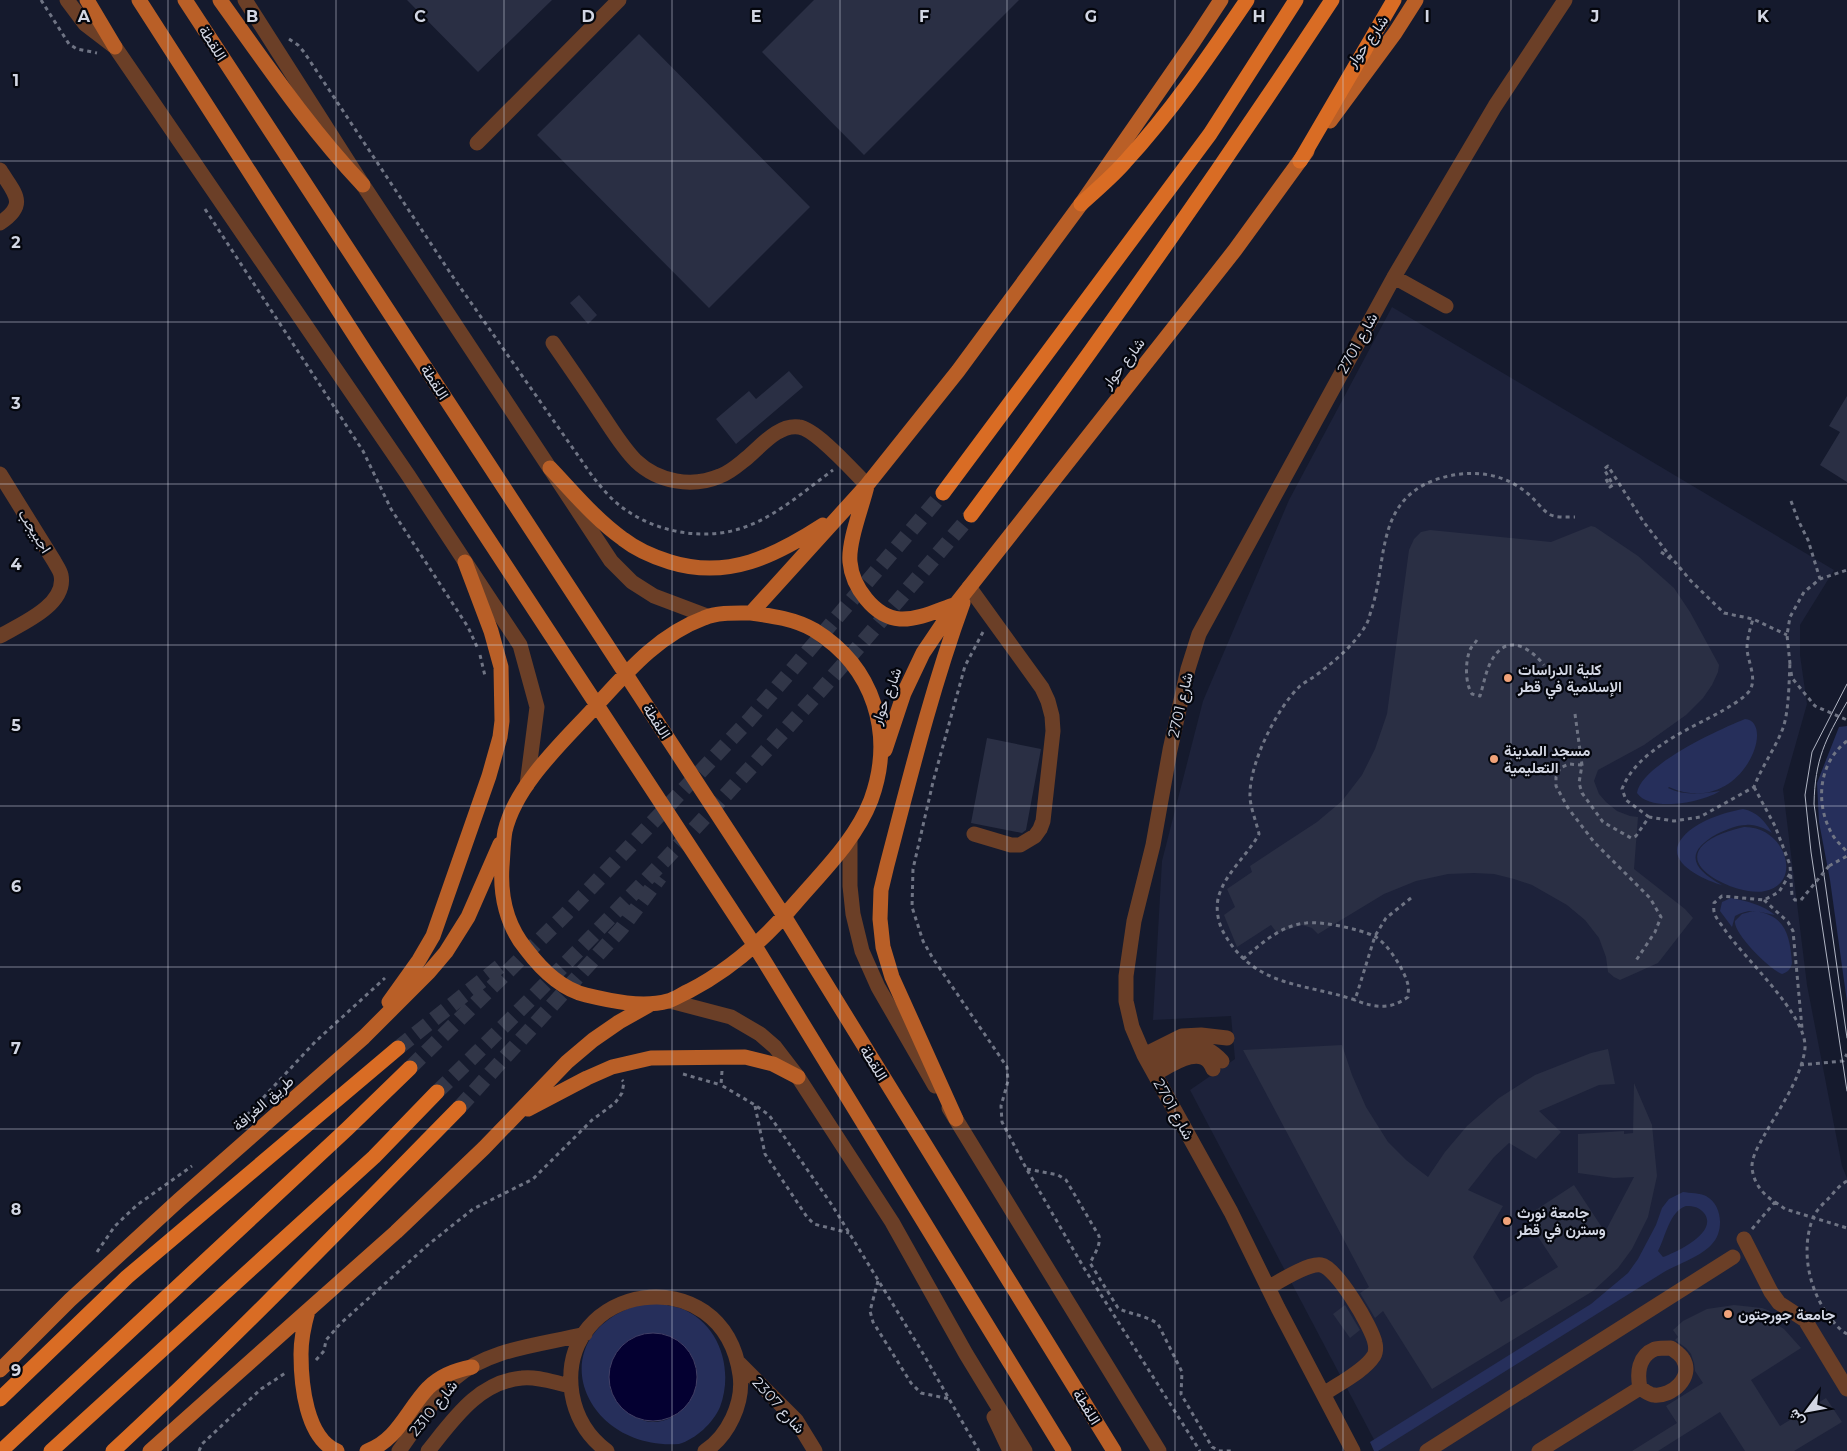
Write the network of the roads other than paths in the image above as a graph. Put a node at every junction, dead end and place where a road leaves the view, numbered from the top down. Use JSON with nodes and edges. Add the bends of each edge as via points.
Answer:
{"nodes":[{"id":1,"x":67,"y":0,"type":"edge"},
{"id":2,"x":87,"y":0,"type":"edge"},
{"id":3,"x":139,"y":0,"type":"edge"},
{"id":4,"x":185,"y":0,"type":"edge"},
{"id":5,"x":220,"y":0,"type":"edge"},
{"id":6,"x":245,"y":0,"type":"edge"},
{"id":7,"x":619,"y":0,"type":"edge"},
{"id":8,"x":1221,"y":0,"type":"edge"},
{"id":9,"x":1247,"y":0,"type":"edge"},
{"id":10,"x":1296,"y":0,"type":"edge"},
{"id":11,"x":1332,"y":0,"type":"edge"},
{"id":12,"x":1394,"y":0,"type":"edge"},
{"id":13,"x":1416,"y":0,"type":"edge"},
{"id":14,"x":1565,"y":0,"type":"edge"},
{"id":15,"x":109,"y":51,"type":"junction"},
{"id":16,"x":477,"y":143,"type":"dead end"},
{"id":17,"x":1300,"y":161,"type":"junction"},
{"id":18,"x":0,"y":170,"type":"edge"},
{"id":19,"x":362,"y":185,"type":"junction"},
{"id":20,"x":1081,"y":204,"type":"junction"},
{"id":21,"x":0,"y":223,"type":"edge"},
{"id":22,"x":1394,"y":277,"type":"junction"},
{"id":23,"x":1446,"y":306,"type":"dead end"},
{"id":24,"x":553,"y":343,"type":"dead end"},
{"id":25,"x":550,"y":468,"type":"junction"},
{"id":26,"x":0,"y":474,"type":"edge"},
{"id":27,"x":867,"y":485,"type":"junction"},
{"id":28,"x":943,"y":493,"type":"tunnel mouth"},
{"id":29,"x":839,"y":515,"type":"junction"},
{"id":30,"x":971,"y":515,"type":"tunnel mouth"},
{"id":31,"x":466,"y":562,"type":"junction"},
{"id":32,"x":969,"y":588,"type":"junction"},
{"id":33,"x":956,"y":604,"type":"junction"},
{"id":34,"x":751,"y":613,"type":"junction"},
{"id":35,"x":707,"y":616,"type":"junction"},
{"id":36,"x":0,"y":636,"type":"edge"},
{"id":37,"x":626,"y":672,"type":"junction"},
{"id":38,"x":597,"y":704,"type":"junction"},
{"id":39,"x":881,"y":761,"type":"junction"},
{"id":40,"x":527,"y":785,"type":"junction"},
{"id":41,"x":505,"y":831,"type":"junction"},
{"id":42,"x":974,"y":834,"type":"dead end"},
{"id":43,"x":850,"y":840,"type":"junction"},
{"id":44,"x":784,"y":916,"type":"junction"},
{"id":45,"x":755,"y":946,"type":"junction"},
{"id":46,"x":670,"y":1001,"type":"junction"},
{"id":47,"x":651,"y":1004,"type":"junction"},
{"id":48,"x":364,"y":1037,"type":"junction"},
{"id":49,"x":1227,"y":1038,"type":"dead end"},
{"id":50,"x":398,"y":1048,"type":"tunnel mouth"},
{"id":51,"x":1150,"y":1064,"type":"junction"},
{"id":52,"x":1217,"y":1065,"type":"dead end"},
{"id":53,"x":410,"y":1068,"type":"tunnel mouth"},
{"id":54,"x":798,"y":1076,"type":"junction"},
{"id":55,"x":437,"y":1092,"type":"tunnel mouth"},
{"id":56,"x":459,"y":1108,"type":"tunnel mouth"},
{"id":57,"x":516,"y":1116,"type":"junction"},
{"id":58,"x":956,"y":1119,"type":"junction"},
{"id":59,"x":1744,"y":1239,"type":"road end"},
{"id":60,"x":1733,"y":1257,"type":"dead end"},
{"id":61,"x":1268,"y":1288,"type":"junction"},
{"id":62,"x":308,"y":1311,"type":"junction"},
{"id":63,"x":585,"y":1334,"type":"junction"},
{"id":64,"x":966,"y":1354,"type":"junction"},
{"id":65,"x":739,"y":1363,"type":"junction"},
{"id":66,"x":472,"y":1367,"type":"junction"},
{"id":67,"x":0,"y":1370,"type":"edge"},
{"id":68,"x":571,"y":1386,"type":"junction"},
{"id":69,"x":1640,"y":1388,"type":"dead end"},
{"id":70,"x":1847,"y":1389,"type":"edge"},
{"id":71,"x":1324,"y":1394,"type":"junction"},
{"id":72,"x":0,"y":1399,"type":"edge"},
{"id":73,"x":603,"y":1449,"type":"edge"},
{"id":74,"x":710,"y":1450,"type":"edge"},
{"id":75,"x":1,"y":1451,"type":"edge"},
{"id":76,"x":51,"y":1451,"type":"edge"},
{"id":77,"x":113,"y":1451,"type":"edge"},
{"id":78,"x":152,"y":1451,"type":"edge"},
{"id":79,"x":337,"y":1451,"type":"edge"},
{"id":80,"x":367,"y":1451,"type":"edge"},
{"id":81,"x":399,"y":1451,"type":"edge"},
{"id":82,"x":428,"y":1451,"type":"edge"},
{"id":83,"x":815,"y":1451,"type":"edge"},
{"id":84,"x":1010,"y":1451,"type":"edge"},
{"id":85,"x":1025,"y":1451,"type":"edge"},
{"id":86,"x":1064,"y":1451,"type":"edge"},
{"id":87,"x":1114,"y":1451,"type":"edge"},
{"id":88,"x":1159,"y":1451,"type":"edge"},
{"id":89,"x":1354,"y":1451,"type":"edge"},
{"id":90,"x":1427,"y":1451,"type":"edge"},
{"id":91,"x":1539,"y":1451,"type":"edge"}],
"edges":[{"from":1,"to":15,"type":"street"},
{"from":2,"to":15,"type":"main road"},
{"from":3,"to":38,"type":"main road"},
{"from":4,"to":37,"type":"main road","name":"اللقطة"},
{"from":5,"to":19,"type":"main road","via":[[308,122]]},
{"from":6,"to":19,"type":"street"},
{"from":7,"to":16,"type":"street"},
{"from":8,"to":20,"type":"main road"},
{"from":9,"to":20,"type":"highway","via":[[1163,118],[1124,163]]},
{"from":10,"to":28,"type":"highway","via":[[1210,134]]},
{"from":11,"to":30,"type":"highway","via":[[1268,97]]},
{"from":12,"to":17,"type":"highway"},
{"from":13,"to":17,"type":"main road","name":"شارع حوار"},
{"from":14,"to":22,"type":"street","name":"شارع 2701","via":[[1495,106]]},
{"from":15,"to":31,"type":"street"},
{"from":17,"to":32,"type":"main road","name":"شارع حوار","via":[[1235,250]]},
{"from":18,"to":21,"type":"street","via":[[18,199],[14,212]]},
{"from":19,"to":25,"type":"street"},
{"from":20,"to":27,"type":"main road","via":[[958,371]]},
{"from":22,"to":23,"type":"street"},
{"from":22,"to":51,"type":"street","name":"شارع 2701","via":[[1199,634],[1188,669],[1153,845],[1134,921],[1126,976],[1126,1001],[1132,1027]]},
{"from":24,"to":27,"type":"street","via":[[626,450],[658,476],[684,483],[722,476],[776,433],[792,426],[809,430]]},
{"from":25,"to":29,"type":"main road","via":[[595,516],[623,540],[654,557],[682,566],[710,569],[740,566],[802,539]]},
{"from":25,"to":35,"type":"street","via":[[611,561],[632,582],[654,596]]},
{"from":26,"to":36,"type":"street","name":"اجبيجب","via":[[61,575],[60,591],[52,603]]},
{"from":27,"to":29,"type":"main road"},
{"from":27,"to":33,"type":"main road","via":[[850,561],[854,581],[866,598],[881,612],[899,619],[918,617]]},
{"from":29,"to":34,"type":"main road"},
{"from":31,"to":40,"type":"street","via":[[520,645],[530,679],[537,707]]},
{"from":31,"to":48,"type":"main road","via":[[501,667],[500,737],[433,936]]},
{"from":32,"to":33,"type":"main road","name":"شارع حوار"},
{"from":32,"to":42,"type":"street","via":[[1042,688],[1052,716],[1053,731],[1043,821],[1035,836],[1011,845]]},
{"from":32,"to":58,"type":"main road","via":[[947,648],[886,865],[880,919],[883,947],[892,978]]},
{"from":33,"to":39,"type":"main road","name":"شارع حوار","via":[[923,653],[904,693]]},
{"from":34,"to":35,"type":"main road"},
{"from":34,"to":39,"type":"main road","via":[[782,617],[812,629],[837,647],[858,671],[873,699],[881,730]]},
{"from":35,"to":37,"type":"main road","name":"طريق الغرافة","via":[[677,631]]},
{"from":37,"to":38,"type":"main road","name":"طريق الغرافة"},
{"from":37,"to":44,"type":"main road","name":"اللقطة"},
{"from":38,"to":40,"type":"main road","name":"طريق الغرافة"},
{"from":38,"to":45,"type":"main road"},
{"from":39,"to":43,"type":"main road","via":[[870,801]]},
{"from":40,"to":41,"type":"main road","name":"طريق الغرافة"},
{"from":41,"to":47,"type":"main road","via":[[504,904],[516,937],[535,961],[556,982],[580,994],[610,1001]]},
{"from":41,"to":48,"type":"main road","name":"طريق الغرافة","via":[[468,917],[453,943],[429,972]]},
{"from":43,"to":44,"type":"main road"},
{"from":43,"to":58,"type":"street","via":[[853,914],[862,951],[878,986]]},
{"from":44,"to":45,"type":"main road"},
{"from":44,"to":87,"type":"main road","name":"اللقطة"},
{"from":45,"to":46,"type":"main road","via":[[730,966]]},
{"from":45,"to":86,"type":"main road"},
{"from":46,"to":47,"type":"main road"},
{"from":46,"to":54,"type":"street","via":[[731,1017],[775,1047]]},
{"from":47,"to":57,"type":"main road","via":[[593,1040],[567,1062]]},
{"from":48,"to":67,"type":"main road","name":"طريق الغرافة","via":[[179,1200],[70,1300]]},
{"from":49,"to":51,"type":"street","via":[[1182,1036]]},
{"from":50,"to":72,"type":"highway","via":[[127,1277]]},
{"from":51,"to":52,"type":"street","via":[[1193,1056],[1206,1058]]},
{"from":51,"to":61,"type":"street","name":"شارع 2701","via":[[1231,1212]]},
{"from":53,"to":75,"type":"highway"},
{"from":54,"to":57,"type":"main road","via":[[745,1057],[650,1058],[612,1067]]},
{"from":54,"to":64,"type":"street","via":[[892,1222]]},
{"from":55,"to":76,"type":"highway","via":[[374,1157]]},
{"from":56,"to":77,"type":"highway","via":[[283,1287]]},
{"from":57,"to":62,"type":"main road","via":[[396,1232]]},
{"from":58,"to":88,"type":"street"},
{"from":59,"to":70,"type":"street","via":[[1770,1292],[1779,1303],[1805,1320]]},
{"from":60,"to":90,"type":"street"},
{"from":61,"to":71,"type":"street","name":"شارع 2701"},
{"from":61,"to":71,"type":"street","via":[[1312,1266],[1322,1265],[1347,1291],[1371,1329],[1376,1344],[1375,1356]]},
{"from":62,"to":78,"type":"main road"},
{"from":62,"to":79,"type":"main road","via":[[301,1353],[306,1401],[313,1428],[325,1444]]},
{"from":63,"to":65,"type":"street","via":[[606,1312],[633,1299],[663,1296],[693,1304],[706,1312],[730,1341]]},
{"from":63,"to":66,"type":"street","name":"شارع 2310","via":[[520,1348]]},
{"from":63,"to":68,"type":"street","via":[[573,1359]]},
{"from":64,"to":84,"type":"street"},
{"from":64,"to":85,"type":"street"},
{"from":65,"to":74,"type":"street","via":[[740,1395],[736,1410]]},
{"from":65,"to":83,"type":"street","name":"شارع 2307","via":[[796,1420]]},
{"from":66,"to":80,"type":"main road","via":[[452,1372],[435,1382],[394,1433]]},
{"from":66,"to":81,"type":"street","name":"شارع 2310","via":[[446,1387]]},
{"from":68,"to":73,"type":"street","via":[[579,1419]]},
{"from":68,"to":82,"type":"street","name":"شارع 2310","via":[[535,1378],[504,1381],[464,1408]]},
{"from":69,"to":91,"type":"street"},
{"from":71,"to":89,"type":"street","name":"شارع 2701"}]}
